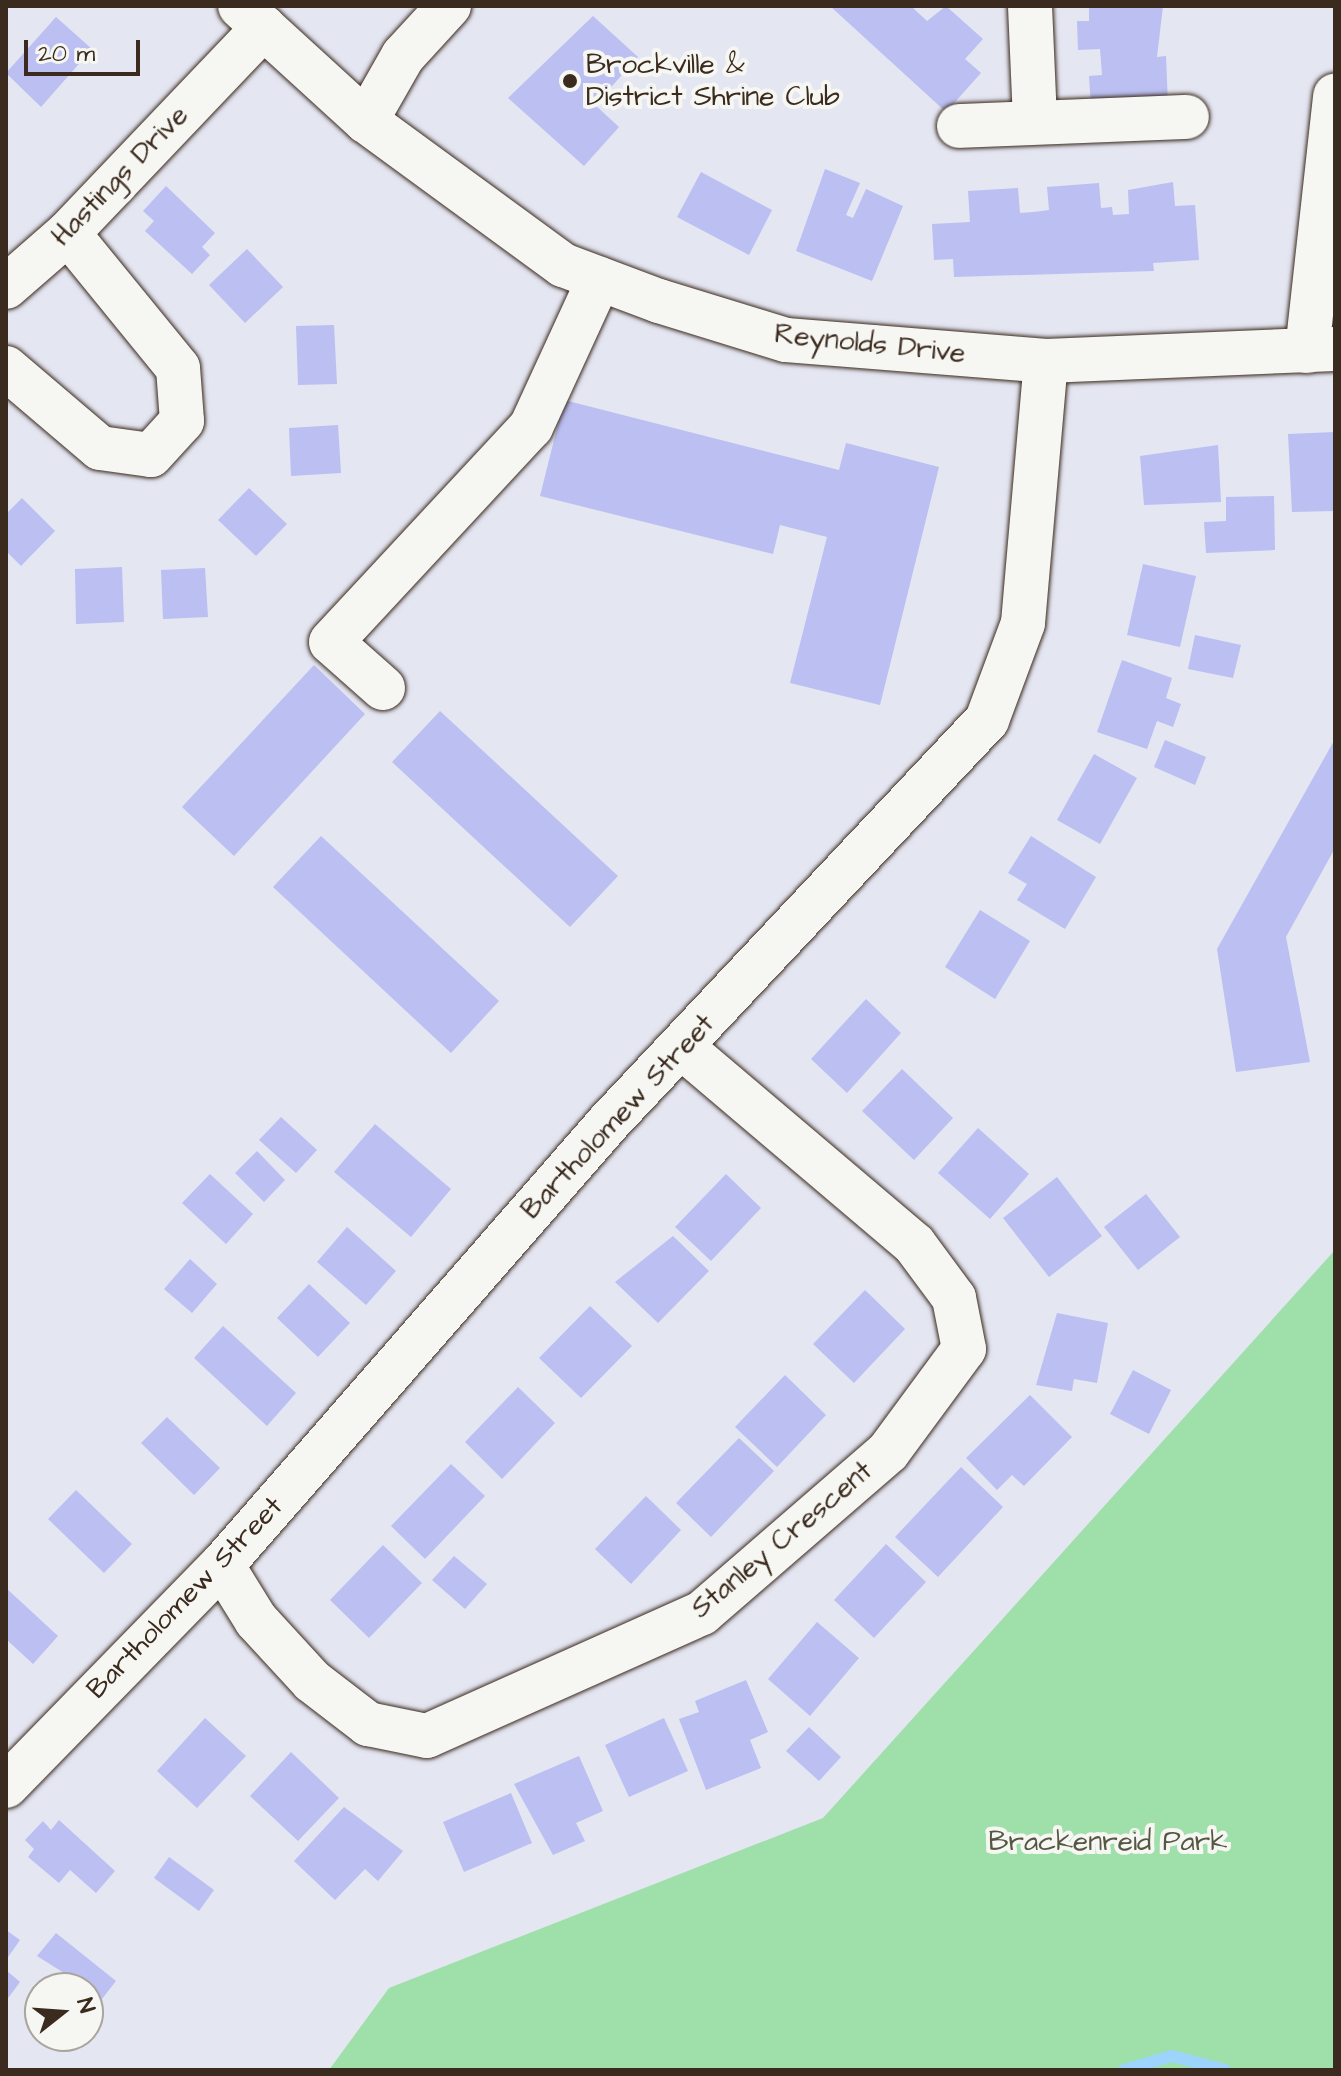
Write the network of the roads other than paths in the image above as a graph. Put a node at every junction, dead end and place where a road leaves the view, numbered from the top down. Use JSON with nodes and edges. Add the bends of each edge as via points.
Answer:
{"nodes":[{"id":1,"x":449,"y":6,"type":"edge"},
{"id":2,"x":1030,"y":6,"type":"edge"},
{"id":3,"x":252,"y":16,"type":"edge"},
{"id":4,"x":1335,"y":96,"type":"edge"},
{"id":5,"x":1187,"y":117,"type":"dead end"},
{"id":6,"x":1035,"y":120,"type":"junction"},
{"id":7,"x":366,"y":121,"type":"junction"},
{"id":8,"x":959,"y":126,"type":"dead end"},
{"id":9,"x":68,"y":233,"type":"junction"},
{"id":10,"x":599,"y":279,"type":"junction"},
{"id":11,"x":6,"y":287,"type":"edge"},
{"id":12,"x":1321,"y":350,"type":"edge"},
{"id":13,"x":1046,"y":361,"type":"junction"},
{"id":14,"x":6,"y":368,"type":"edge"},
{"id":15,"x":383,"y":688,"type":"dead end"},
{"id":16,"x":683,"y":1048,"type":"junction"},
{"id":17,"x":222,"y":1565,"type":"junction"},
{"id":18,"x":6,"y":1786,"type":"edge"}],
"edges":[{"from":1,"to":7,"type":"street","via":[[403,56]]},
{"from":2,"to":6,"type":"street"},
{"from":3,"to":7,"type":"street","name":"Reynolds Drive"},
{"from":3,"to":9,"type":"street","name":"Hastings Drive"},
{"from":4,"to":12,"type":"street"},
{"from":5,"to":6,"type":"street"},
{"from":6,"to":8,"type":"street"},
{"from":7,"to":10,"type":"street","name":"Reynolds Drive","via":[[563,265]]},
{"from":9,"to":11,"type":"street","name":"Hastings Drive"},
{"from":9,"to":14,"type":"street","via":[[178,368],[182,421],[151,455],[100,448]]},
{"from":10,"to":13,"type":"street","name":"Reynolds Drive","via":[[786,340]]},
{"from":10,"to":15,"type":"street","via":[[531,427],[331,642]]},
{"from":12,"to":13,"type":"street","name":"Reynolds Drive"},
{"from":13,"to":16,"type":"street","name":"Bartholomew Street","via":[[1023,623],[987,720]]},
{"from":16,"to":17,"type":"street","name":"Bartholomew Street","via":[[609,1122]]},
{"from":16,"to":17,"type":"street","name":"Stanley Crescent","via":[[914,1244],[954,1298],[964,1349],[888,1452],[702,1613],[427,1736],[368,1724],[312,1681],[256,1620]]},
{"from":17,"to":18,"type":"street","name":"Bartholomew Street"}]}
